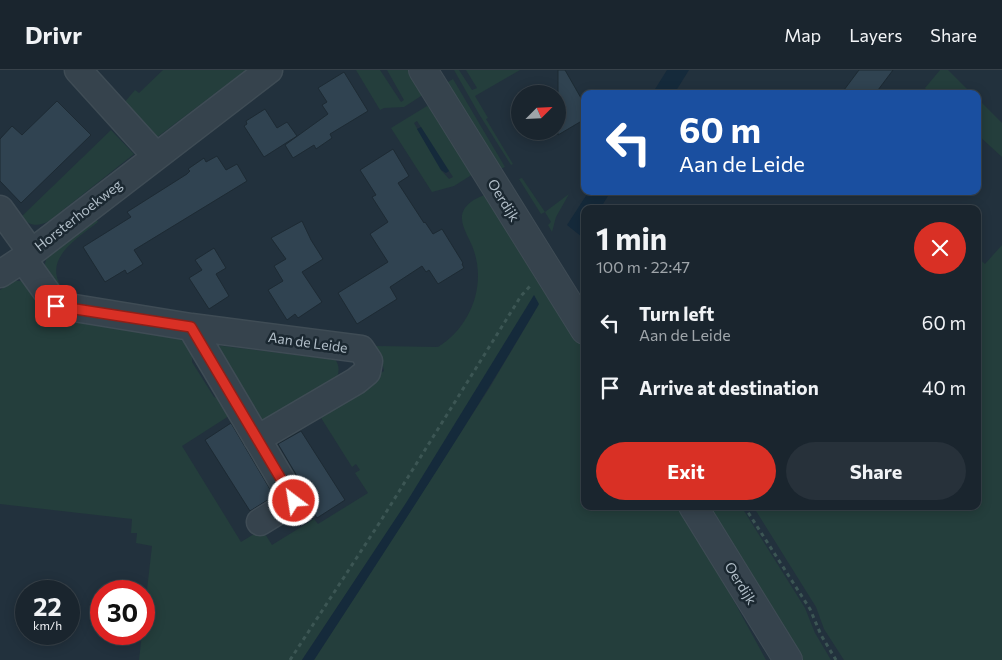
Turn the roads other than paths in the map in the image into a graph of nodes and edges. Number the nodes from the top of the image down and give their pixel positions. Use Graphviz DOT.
graph roads {
  1 [pos="78,70"];
  2 [pos="270,70"];
  3 [pos="423,70"];
  4 [pos="156,156"];
  5 [pos="0,209"];
  6 [pos="27,255"];
  7 [pos="0,274"];
  8 [pos="581,323"];
  9 [pos="191,327"];
  10 [pos="257,439"];
  11 [pos="695,510"];
  12 [pos="260,522"];
  13 [pos="788,660"];
  1 -- 4 [label="street"];
  2 -- 4 [label="street, Horsterhoekweg"];
  3 -- 8 [label="street, Oerdijk"];
  4 -- 6 [label="street, Horsterhoekweg"];
  5 -- 6 [label="street, Aan de Leide"];
  6 -- 7 [label="street, Horsterhoekweg"];
  6 -- 9 [label="street, Aan de Leide"];
  9 -- 10 [label="street"];
  9 -- 10 [label="street, Aan de Leide"];
  10 -- 12 [label="street"];
  11 -- 13 [label="street, Oerdijk"];
}
